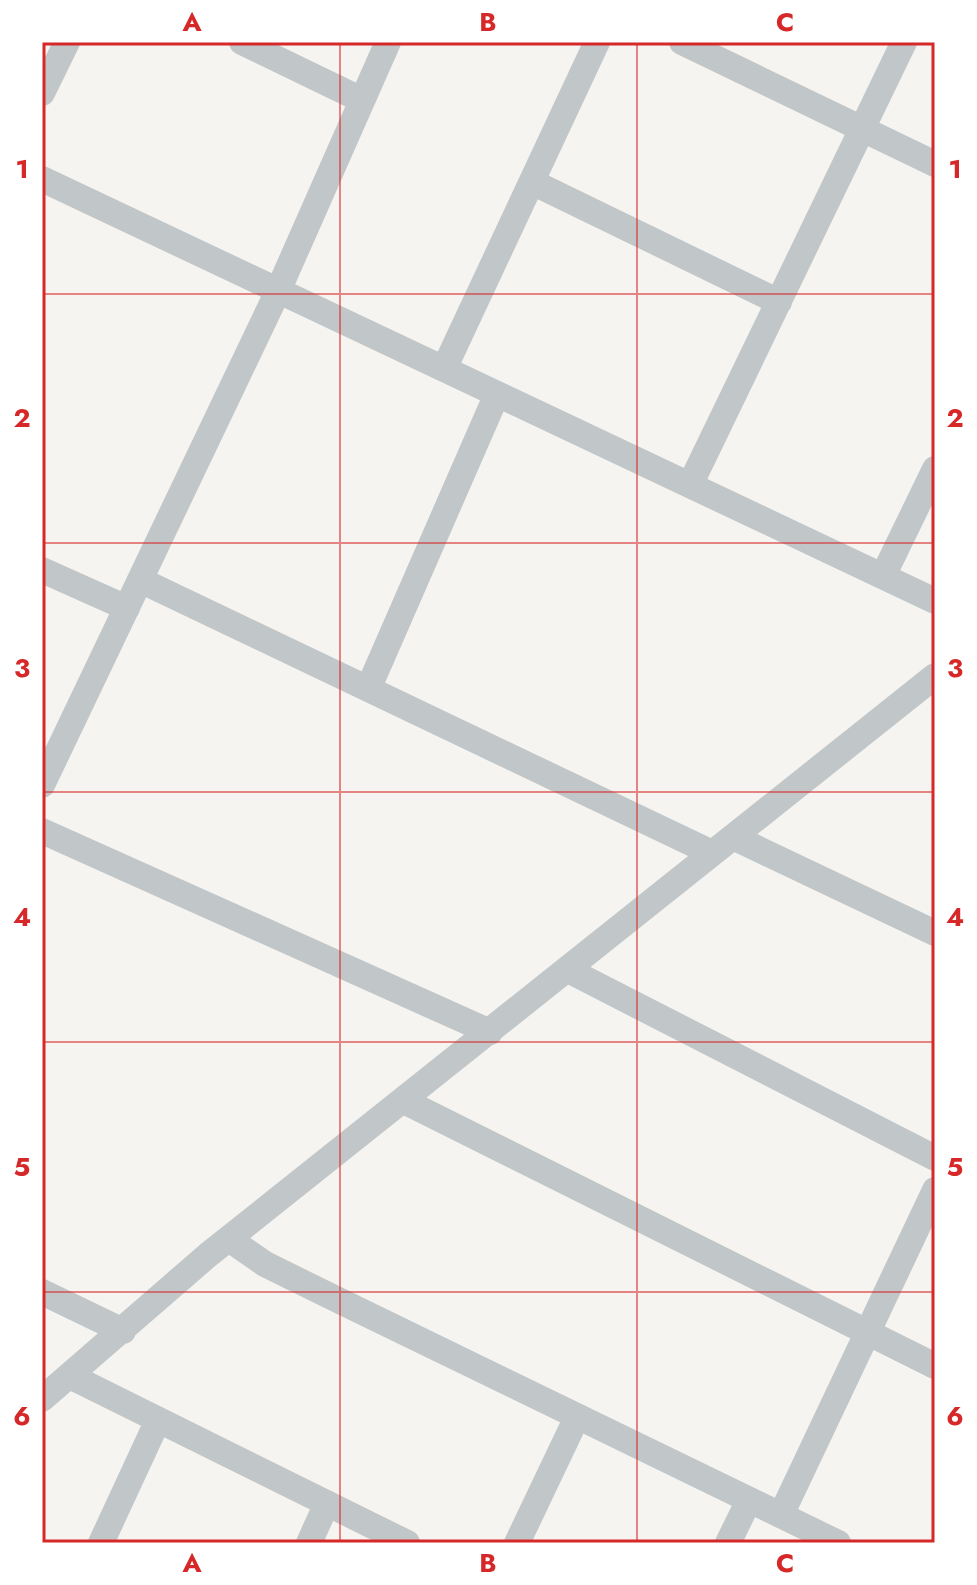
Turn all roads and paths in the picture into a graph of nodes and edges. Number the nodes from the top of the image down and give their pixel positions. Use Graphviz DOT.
graph roads {
  1 [pos="67,42"];
  2 [pos="242,42"];
  3 [pos="388,42"];
  4 [pos="597,42"];
  5 [pos="682,42"];
  6 [pos="904,42"];
  7 [pos="42,93"];
  8 [pos="362,100"];
  9 [pos="862,129"];
  10 [pos="935,164"];
  11 [pos="42,179"];
  12 [pos="532,182"];
  13 [pos="278,291"];
  14 [pos="779,302"];
  15 [pos="444,369"];
  16 [pos="497,394"];
  17 [pos="935,469"];
  18 [pos="690,485"];
  19 [pos="42,570"];
  20 [pos="883,576"];
  21 [pos="140,580"];
  22 [pos="935,601"];
  23 [pos="127,608"];
  24 [pos="935,676"];
  25 [pos="369,687"];
  26 [pos="44,775"];
  27 [pos="42,831"];
  28 [pos="733,837"];
  29 [pos="712,853"];
  30 [pos="935,933"];
  31 [pos="568,970"];
  32 [pos="490,1032"];
  33 [pos="404,1101"];
  34 [pos="935,1158"];
  35 [pos="935,1190"];
  36 [pos="229,1239"];
  37 [pos="42,1292"];
  38 [pos="123,1331"];
  39 [pos="866,1332"];
  40 [pos="935,1366"];
  41 [pos="70,1376"];
  42 [pos="42,1399"];
  43 [pos="577,1417"];
  44 [pos="158,1420"];
  45 [pos="749,1500"];
  46 [pos="327,1503"];
  47 [pos="781,1515"];
  48 [pos="101,1543"];
  49 [pos="309,1543"];
  50 [pos="407,1543"];
  51 [pos="517,1543"];
  52 [pos="728,1543"];
  53 [pos="838,1543"];
  1 -- 7 [label="street"];
  2 -- 8 [label="street"];
  3 -- 8 [label="street"];
  4 -- 12 [label="street"];
  5 -- 9 [label="street"];
  6 -- 9 [label="street"];
  8 -- 13 [label="street"];
  9 -- 10 [label="street"];
  9 -- 14 [label="street"];
  11 -- 13 [label="street"];
  12 -- 14 [label="street"];
  12 -- 15 [label="street"];
  13 -- 15 [label="street"];
  13 -- 21 [label="street"];
  14 -- 18 [label="street"];
  15 -- 16 [label="street"];
  16 -- 18 [label="street"];
  16 -- 25 [label="street"];
  17 -- 20 [label="street"];
  18 -- 20 [label="street"];
  19 -- 23 [label="street"];
  20 -- 22 [label="street"];
  21 -- 23 [label="street"];
  21 -- 25 [label="street"];
  23 -- 26 [label="street"];
  24 -- 28 [label="street"];
  25 -- 29 [label="street"];
  27 -- 32 [label="street"];
  28 -- 29 [label="street"];
  28 -- 30 [label="street"];
  29 -- 31 [label="street"];
  31 -- 32 [label="street"];
  31 -- 34 [label="street"];
  32 -- 33 [label="street"];
  33 -- 36 [label="street"];
  33 -- 39 [label="street"];
  35 -- 39 [label="street"];
  36 -- 38 [label="street"];
  36 -- 43 [label="street"];
  37 -- 38 [label="street"];
  38 -- 41 [label="street"];
  39 -- 40 [label="street"];
  39 -- 47 [label="street"];
  41 -- 42 [label="street"];
  41 -- 44 [label="street"];
  43 -- 45 [label="street"];
  43 -- 51 [label="street"];
  44 -- 46 [label="street"];
  44 -- 48 [label="street"];
  45 -- 47 [label="street"];
  45 -- 52 [label="street"];
  46 -- 49 [label="street"];
  46 -- 50 [label="street"];
  47 -- 53 [label="street"];
}
